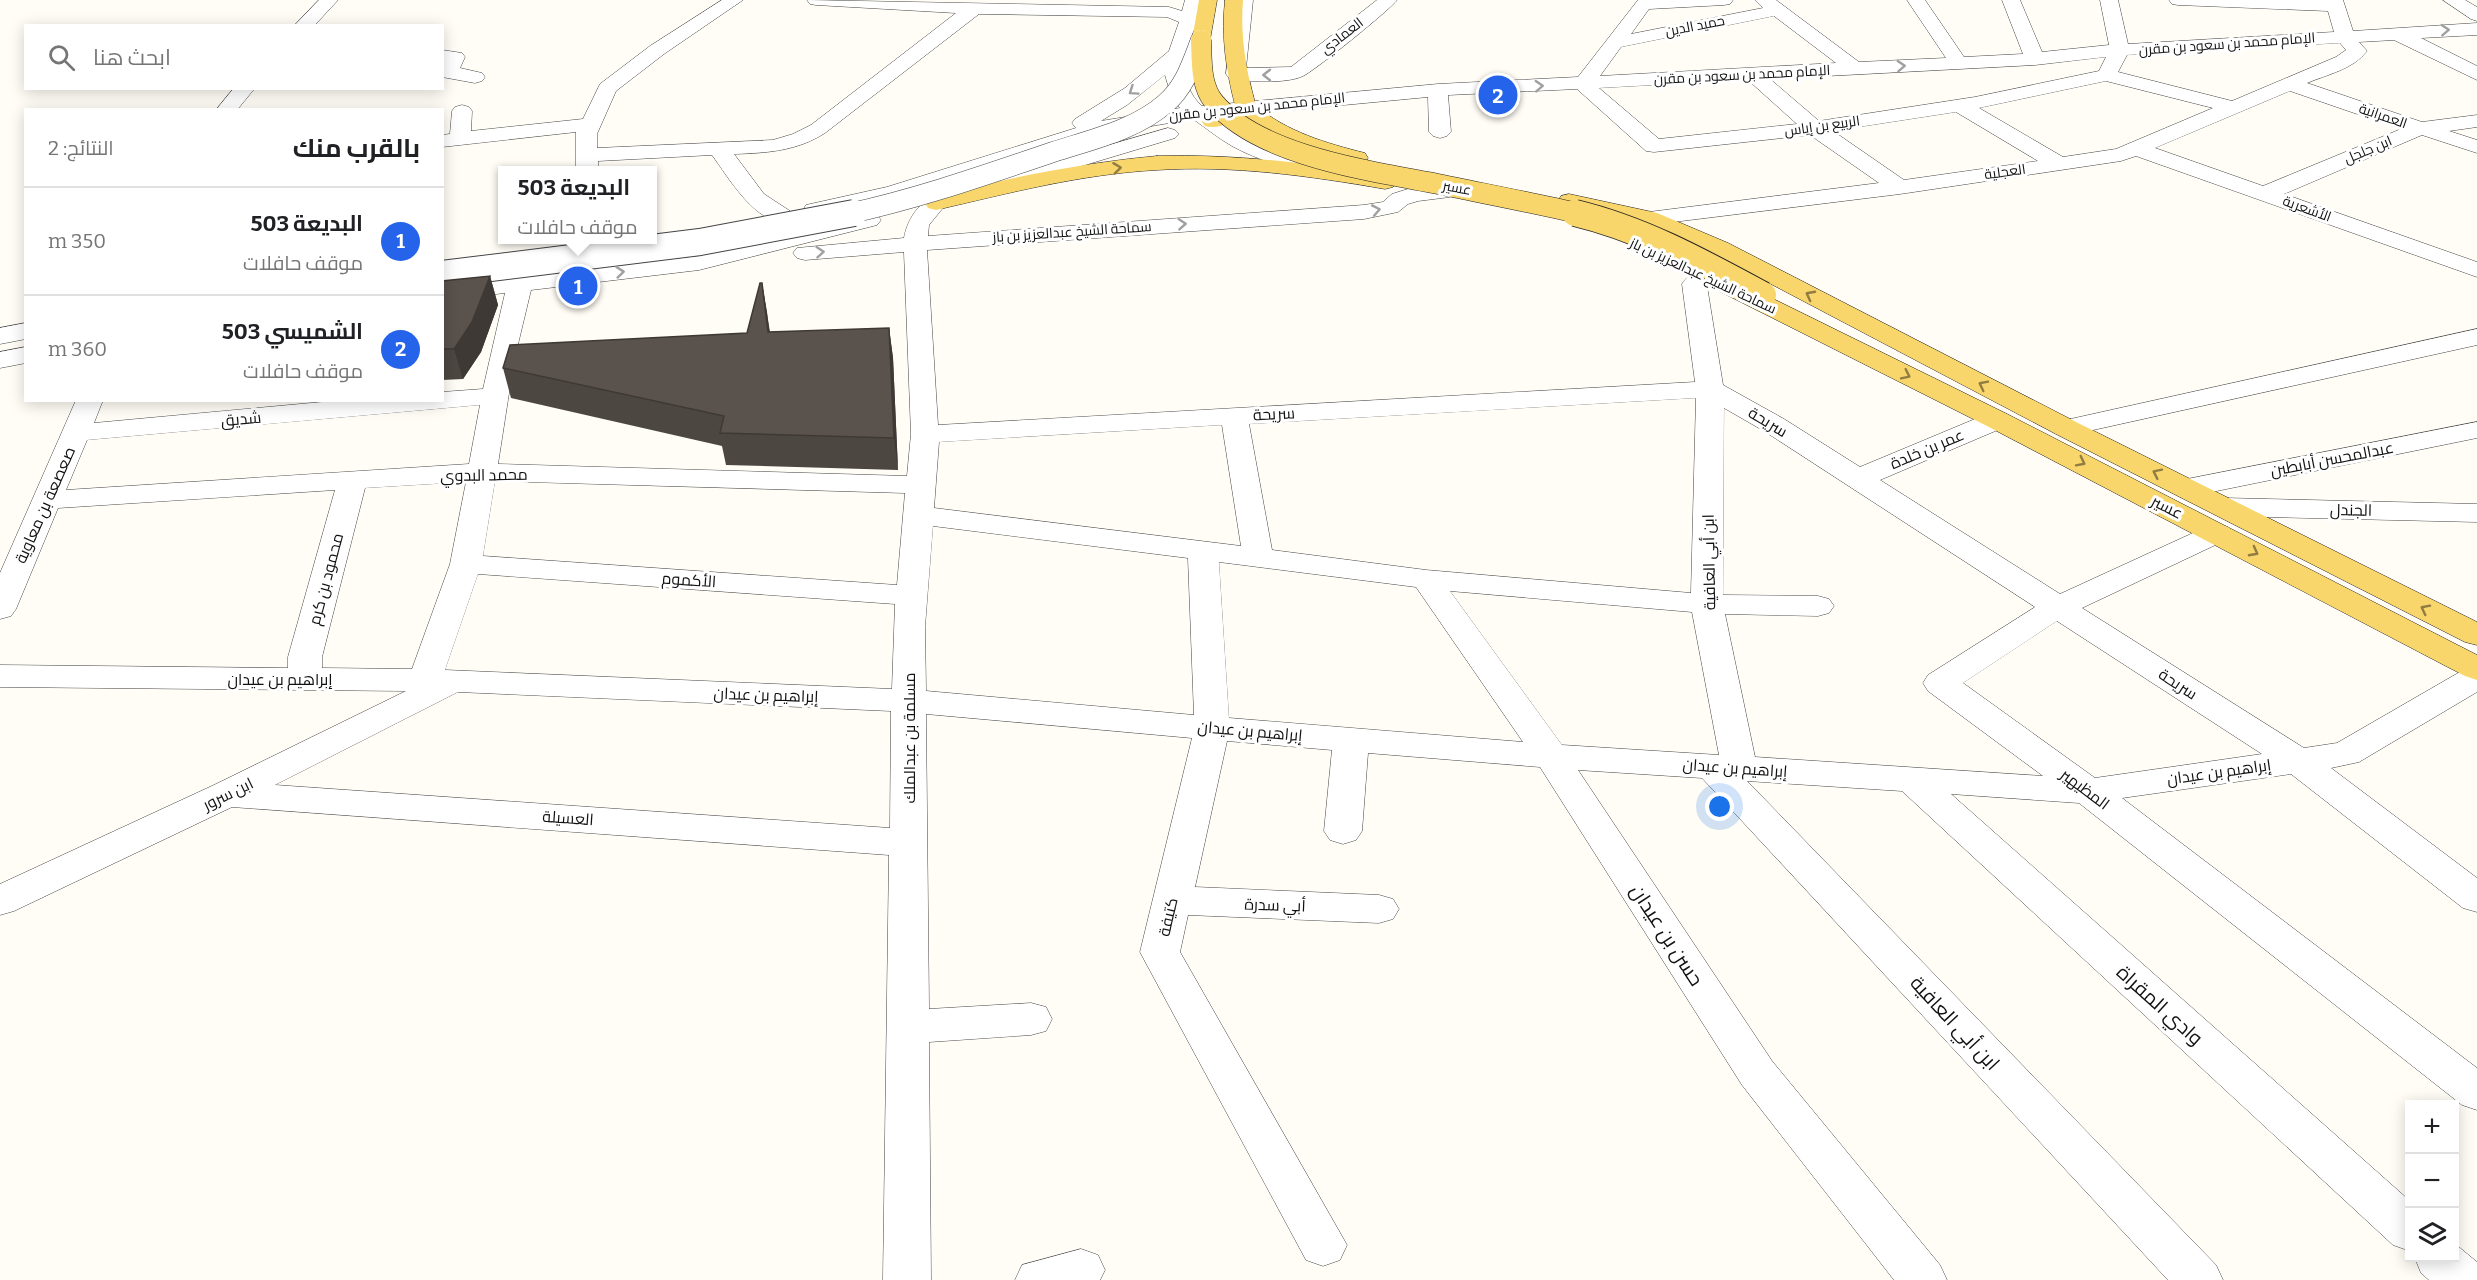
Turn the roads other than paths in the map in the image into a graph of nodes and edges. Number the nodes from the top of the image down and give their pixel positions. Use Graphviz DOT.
graph roads {
  1 [pos="329,0"];
  2 [pos="734,0"];
  3 [pos="816,0"];
  4 [pos="1194,0"];
  5 [pos="1208,0"];
  6 [pos="1388,0"];
  7 [pos="1724,0"];
  8 [pos="1916,0"];
  9 [pos="2011,0"];
  10 [pos="2109,0"];
  11 [pos="2178,0"];
  12 [pos="2452,0"];
  13 [pos="1646,2"];
  14 [pos="926,3"];
  15 [pos="2334,3"];
  16 [pos="1237,5"];
  17 [pos="1771,5"];
  18 [pos="976,7"];
  19 [pos="2477,15"];
  20 [pos="1191,20"];
  21 [pos="305,24"];
  22 [pos="2477,29"];
  23 [pos="2396,33"];
  24 [pos="2345,36"];
  25 [pos="2300,39"];
  26 [pos="1201,40"];
  27 [pos="1613,43"];
  28 [pos="2120,50"];
  29 [pos="1177,54"];
  30 [pos="444,56"];
  31 [pos="2035,59"];
  32 [pos="2343,61"];
  33 [pos="1959,63"];
  34 [pos="1856,69"];
  35 [pos="1297,72"];
  36 [pos="1236,74"];
  37 [pos="2477,74"];
  38 [pos="1754,75"];
  39 [pos="2106,75"];
  40 [pos="476,77"];
  41 [pos="1583,84"];
  42 [pos="2289,84"];
  43 [pos="243,90"];
  44 [pos="1438,90"];
  45 [pos="1355,98"];
  46 [pos="1960,106"];
  47 [pos="228,108"];
  48 [pos="1246,108"];
  49 [pos="2236,108"];
  50 [pos="462,111"];
  51 [pos="1204,118"];
  52 [pos="2477,122"];
  53 [pos="590,124"];
  54 [pos="1814,128"];
  55 [pos="2421,128"];
  56 [pos="1440,132"];
  57 [pos="451,140"];
  58 [pos="2477,147"];
  59 [pos="718,148"];
  60 [pos="2136,148"];
  61 [pos="1012,154"];
  62 [pos="587,163"];
  63 [pos="2059,164"];
  64 [pos="1354,177"];
  65 [pos="1900,187"];
  66 [pos="1442,192"];
  67 [pos="2264,194"];
  68 [pos="936,202"];
  69 [pos="782,216"];
  70 [pos="1649,218"];
  71 [pos="657,237"];
  72 [pos="915,243"];
  73 [pos="574,245"];
  74 [pos="699,263"];
  75 [pos="444,269"];
  76 [pos="2477,270"];
  77 [pos="444,274"];
  78 [pos="1706,275"];
  79 [pos="520,282"];
  80 [pos="444,293"];
  81 [pos="24,330"];
  82 [pos="0,336"];
  83 [pos="2470,343"];
  84 [pos="1854,349"];
  85 [pos="24,355"];
  86 [pos="0,360"];
  87 [pos="1710,389"];
  88 [pos="495,396"];
  89 [pos="444,400"];
  90 [pos="89,402"];
  91 [pos="420,402"];
  92 [pos="1234,416"];
  93 [pos="1997,420"];
  94 [pos="2066,428"];
  95 [pos="2477,430"];
  96 [pos="76,433"];
  97 [pos="925,434"];
  98 [pos="481,472"];
  99 [pos="1858,479"];
  100 [pos="353,480"];
  101 [pos="2187,488"];
  102 [pos="47,500"];
  103 [pos="919,500"];
  104 [pos="2477,513"];
  105 [pos="2221,520"];
  106 [pos="1203,551"];
  107 [pos="1258,558"];
  108 [pos="466,564"];
  109 [pos="1426,579"];
  110 [pos="911,596"];
  111 [pos="1707,604"];
  112 [pos="1818,606"];
  113 [pos="2057,607"];
  114 [pos="0,609"];
  115 [pos="2477,635"];
  116 [pos="2477,669"];
  117 [pos="0,676"];
  118 [pos="2477,677"];
  119 [pos="305,679"];
  120 [pos="439,681"];
  121 [pos="909,701"];
  122 [pos="1212,728"];
  123 [pos="1351,740"];
  124 [pos="1551,756"];
  125 [pos="2298,761"];
  126 [pos="1726,767"];
  127 [pos="1911,779"];
  128 [pos="2088,791"];
  129 [pos="227,794"];
  130 [pos="1343,831"];
  131 [pos="908,843"];
  132 [pos="2477,898"];
  133 [pos="1172,900"];
  134 [pos="0,901"];
  135 [pos="1379,909"];
  136 [pos="1031,1019"];
  137 [pos="908,1027"];
  138 [pos="2476,1088"];
  139 [pos="2405,1227"];
  140 [pos="1323,1245"];
  141 [pos="2443,1262"];
  142 [pos="907,1280"];
  143 [pos="1923,1280"];
  144 [pos="2199,1280"];
  145 [pos="2463,1280"];
  1 -- 21 [label="street"];
  2 -- 53 [label="street"];
  3 -- 14 [label="street"];
  4 -- 20 [label="street"];
  5 -- 26 [label="main road, عسير"];
  6 -- 35 [label="street, العمادي"];
  7 -- 13 [label="street"];
  8 -- 33 [label="street"];
  9 -- 31 [label="street"];
  10 -- 28 [label="street"];
  11 -- 15 [label="street"];
  12 -- 19 [label="street"];
  13 -- 27 [label="street"];
  14 -- 18 [label="street"];
  15 -- 24 [label="street"];
  16 -- 36 [label="main road"];
  17 -- 27 [label="street, حميد الدين"];
  17 -- 34 [label="street"];
  18 -- 20 [label="street"];
  18 -- 59 [label="street"];
  20 -- 29 [label="street"];
  23 -- 22 [label="street, الإمام محمد بن سعود بن مقرن, one-way"];
  23 -- 24 [label="street, الإمام محمد بن سعود بن مقرن"];
  23 -- 37 [label="street"];
  24 -- 25 [label="street, الإمام محمد بن سعود بن مقرن"];
  24 -- 32 [label="street"];
  25 -- 28 [label="street, الإمام محمد بن سعود بن مقرن"];
  25 -- 32 [label="street"];
  26 -- 77 [label="street, bridge"];
  26 -- 84 [label="main road, عسير, bridge"];
  27 -- 41 [label="street"];
  28 -- 31 [label="street, الإمام محمد بن سعود بن مقرن"];
  28 -- 39 [label="street"];
  29 -- 51 [label="street"];
  29 -- 61 [label="street, one-way"];
  30 -- 40 [label="street"];
  31 -- 33 [label="street, الإمام محمد بن سعود بن مقرن"];
  32 -- 42 [label="street, العجلية"];
  34 -- 33 [label="street, الإمام محمد بن سعود بن مقرن, one-way"];
  34 -- 38 [label="street, الإمام محمد بن سعود بن مقرن"];
  35 -- 36 [label="street, one-way"];
  35 -- 45 [label="street"];
  36 -- 48 [label="main road"];
  38 -- 41 [label="street, الإمام محمد بن سعود بن مقرن"];
  38 -- 54 [label="street"];
  39 -- 46 [label="street, الربيع بن إياس"];
  39 -- 49 [label="street"];
  44 -- 41 [label="street, الإمام محمد بن سعود بن مقرن, one-way"];
  41 -- 54 [label="street, الربيع بن إياس"];
  42 -- 49 [label="street, العجلية"];
  42 -- 55 [label="street, العمرانية"];
  43 -- 47 [label="street"];
  44 -- 45 [label="street, الإمام محمد بن سعود بن مقرن"];
  44 -- 56 [label="street"];
  45 -- 48 [label="street, الإمام محمد بن سعود بن مقرن"];
  46 -- 54 [label="street, الربيع بن إياس"];
  46 -- 63 [label="street"];
  48 -- 51 [label="street, الإمام محمد بن سعود بن مقرن"];
  48 -- 70 [label="main road"];
  49 -- 60 [label="street, العجلية"];
  50 -- 57 [label="street"];
  51 -- 61 [label="street, الإمام محمد بن سعود بن مقرن"];
  51 -- 64 [label="street"];
  51 -- 68 [label="street, سماحة الشيخ عبدالعزيز بن باز"];
  52 -- 55 [label="street, ابن جلجل"];
  53 -- 57 [label="street"];
  53 -- 62 [label="street"];
  54 -- 65 [label="street"];
  55 -- 58 [label="street, العمرانية"];
  55 -- 67 [label="street, ابن جلجل"];
  59 -- 62 [label="street"];
  59 -- 69 [label="street"];
  60 -- 63 [label="street, العجلية"];
  60 -- 67 [label="street, الأشعرية"];
  61 -- 69 [label="street"];
  63 -- 65 [label="street, العجلية"];
  64 -- 66 [label="main road, سماحة الشيخ عبدالعزيز بن باز"];
  68 -- 64 [label="main road, سماحة الشيخ عبدالعزيز بن باز, one-way"];
  65 -- 70 [label="street, العجلية"];
  72 -- 66 [label="street, سماحة الشيخ عبدالعزيز بن باز, one-way"];
  66 -- 78 [label="main road, سماحة الشيخ عبدالعزيز بن باز"];
  67 -- 76 [label="street, الأشعرية"];
  68 -- 72 [label="street, مسلمة بن عبدالملك"];
  68 -- 74 [label="street, سماحة الشيخ عبدالعزيز بن باز"];
  69 -- 71 [label="street"];
  94 -- 70 [label="main road, one-way"];
  74 -- 72 [label="street, سماحة الشيخ عبدالعزيز بن باز, one-way"];
  72 -- 97 [label="street, مسلمة بن عبدالملك"];
  73 -- 75 [label="street"];
  79 -- 74 [label="street, سماحة الشيخ عبدالعزيز بن باز, one-way"];
  78 -- 84 [label="main road, سماحة الشيخ عبدالعزيز بن باز"];
  78 -- 87 [label="street, ابن أبي العافية"];
  79 -- 80 [label="street, سماحة الشيخ عبدالعزيز بن باز"];
  79 -- 88 [label="street"];
  81 -- 82 [label="street"];
  83 -- 94 [label="street"];
  84 -- 93 [label="main road, عسير, one-way"];
  85 -- 86 [label="street"];
  87 -- 92 [label="street, سريحة"];
  87 -- 99 [label="street, سريحة"];
  87 -- 111 [label="street, ابن أبي العافية"];
  88 -- 89 [label="street, شديق"];
  88 -- 98 [label="street"];
  90 -- 96 [label="street, صعصعة بن معاوية"];
  91 -- 96 [label="street, شديق"];
  92 -- 97 [label="street, سريحة"];
  92 -- 107 [label="street"];
  93 -- 99 [label="street, عمر بن خلدة"];
  93 -- 105 [label="main road, عسير, one-way"];
  101 -- 94 [label="main road, one-way"];
  95 -- 101 [label="street, عبدالمحسن أبابطين"];
  96 -- 102 [label="street, صعصعة بن معاوية"];
  97 -- 103 [label="street, مسلمة بن عبدالملك"];
  98 -- 100 [label="street, محمد البدوي"];
  98 -- 103 [label="street, محمد البدوي"];
  98 -- 108 [label="street"];
  99 -- 113 [label="street, سريحة"];
  100 -- 102 [label="street, محمد البدوي"];
  100 -- 119 [label="street, محمود بن كرم"];
  101 -- 105 [label="main road"];
  102 -- 114 [label="street, صعصعة بن معاوية"];
  103 -- 106 [label="street, محمد البدوي"];
  103 -- 110 [label="street, مسلمة بن عبدالملك"];
  104 -- 105 [label="street, الجندل"];
  105 -- 113 [label="street, المظيهير"];
  115 -- 105 [label="main road, one-way"];
  105 -- 116 [label="main road, عسير, one-way"];
  106 -- 107 [label="street, محمد البدوي"];
  106 -- 122 [label="street, كتيفة"];
  107 -- 109 [label="street, محمد البدوي"];
  108 -- 110 [label="street, الأكموم"];
  108 -- 120 [label="street"];
  109 -- 111 [label="street, محمد البدوي"];
  109 -- 124 [label="street, حسن بن عيدان"];
  110 -- 121 [label="street, مسلمة بن عبدالملك"];
  111 -- 112 [label="street, محمد البدوي"];
  111 -- 126 [label="street, ابن أبي العافية"];
  113 -- 125 [label="street, سريحة"];
  113 -- 128 [label="street, المظيهير"];
  117 -- 119 [label="street, إبراهيم بن عيدان"];
  118 -- 125 [label="street, إبراهيم بن عيدان"];
  119 -- 120 [label="street, إبراهيم بن عيدان"];
  120 -- 121 [label="street, إبراهيم بن عيدان"];
  120 -- 129 [label="street, ابن سرور"];
  121 -- 122 [label="street, إبراهيم بن عيدان"];
  121 -- 131 [label="street, مسلمة بن عبدالملك"];
  122 -- 123 [label="street, إبراهيم بن عيدان"];
  122 -- 133 [label="street, كتيفة"];
  123 -- 124 [label="street, إبراهيم بن عيدان"];
  123 -- 130 [label="street"];
  124 -- 126 [label="street, إبراهيم بن عيدان"];
  124 -- 143 [label="street, حسن بن عيدان"];
  125 -- 128 [label="street, إبراهيم بن عيدان"];
  125 -- 132 [label="street, سريحة"];
  126 -- 127 [label="street, إبراهيم بن عيدان"];
  126 -- 144 [label="street, ابن أبي العافية"];
  127 -- 128 [label="street, إبراهيم بن عيدان"];
  127 -- 139 [label="street, وادي المقراة"];
  128 -- 138 [label="street, المظيهير"];
  129 -- 131 [label="street, العسيلة"];
  129 -- 134 [label="street, ابن سرور"];
  131 -- 137 [label="street, مسلمة بن عبدالملك"];
  133 -- 135 [label="street, أبي سدرة"];
  133 -- 140 [label="street, كتيفة"];
  136 -- 137 [label="street"];
  137 -- 142 [label="street, مسلمة بن عبدالملك"];
  141 -- 145 [label="street"];
}
